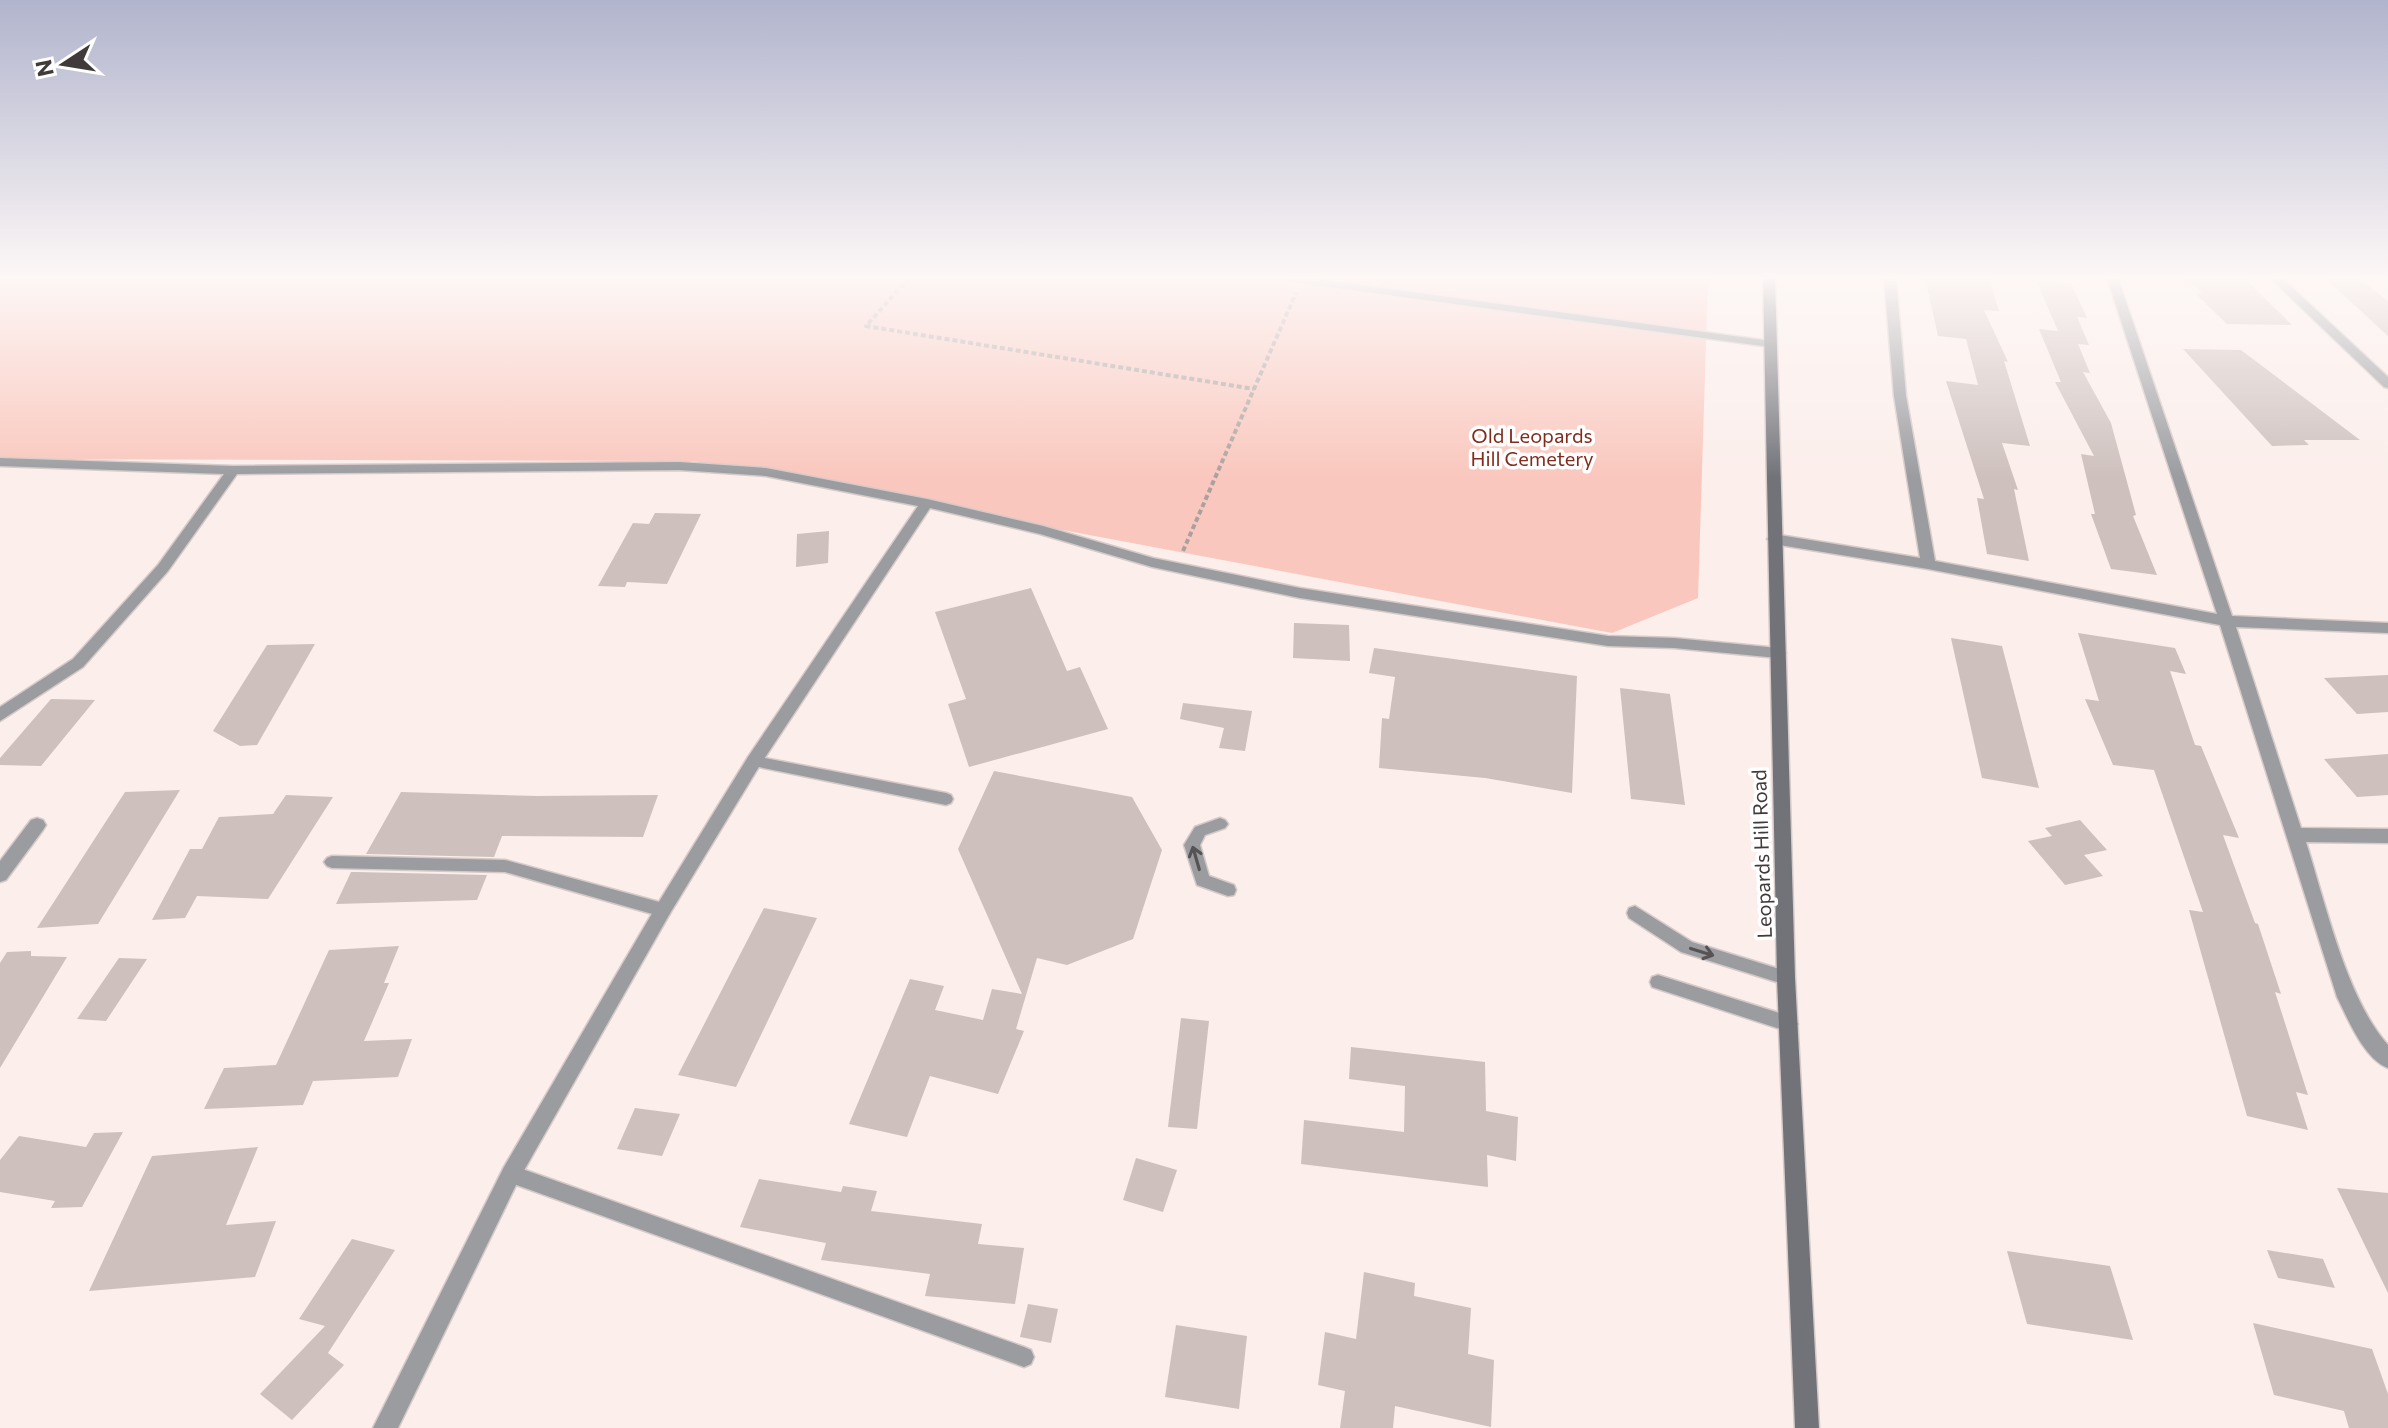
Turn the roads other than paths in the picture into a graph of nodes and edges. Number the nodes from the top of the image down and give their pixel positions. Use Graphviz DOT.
graph roads {
  1 [pos="1770,344"];
  2 [pos="1896,345"];
  3 [pos="2134,345"];
  4 [pos="2346,345"];
  5 [pos="2388,384"];
  6 [pos="0,462"];
  7 [pos="233,470"];
  8 [pos="927,503"];
  9 [pos="1774,539"];
  10 [pos="1928,564"];
  11 [pos="2226,621"];
  12 [pos="2388,628"];
  13 [pos="1778,653"];
  14 [pos="0,715"];
  15 [pos="754,761"];
  16 [pos="946,799"];
  17 [pos="1220,824"];
  18 [pos="37,825"];
  19 [pos="2293,835"];
  20 [pos="2388,836"];
  21 [pos="332,862"];
  22 [pos="0,875"];
  23 [pos="1228,890"];
  24 [pos="663,910"];
  25 [pos="1635,913"];
  26 [pos="1786,978"];
  27 [pos="1658,982"];
  28 [pos="1789,1024"];
  29 [pos="2388,1059"];
  30 [pos="511,1174"];
  31 [pos="1024,1357"];
  32 [pos="385,1428"];
  33 [pos="1807,1428"];
  1 -- 9 [label="main road, Leopards Hill Road"];
  2 -- 10 [label="street"];
  3 -- 11 [label="street"];
  4 -- 5 [label="street"];
  6 -- 7 [label="street"];
  7 -- 8 [label="street"];
  7 -- 14 [label="street"];
  8 -- 13 [label="street"];
  8 -- 15 [label="street"];
  9 -- 10 [label="street"];
  9 -- 13 [label="main road, Leopards Hill Road"];
  10 -- 11 [label="street"];
  11 -- 12 [label="street"];
  11 -- 19 [label="street"];
  13 -- 26 [label="main road, Leopards Hill Road"];
  15 -- 16 [label="lane"];
  15 -- 24 [label="street"];
  23 -- 17 [label="lane, one-way"];
  18 -- 22 [label="street"];
  19 -- 20 [label="street"];
  19 -- 29 [label="street"];
  21 -- 24 [label="lane"];
  24 -- 30 [label="street"];
  25 -- 26 [label="lane, one-way"];
  26 -- 28 [label="main road, Leopards Hill Road"];
  27 -- 28 [label="lane"];
  28 -- 33 [label="main road, Leopards Hill Road"];
  30 -- 31 [label="lane"];
  30 -- 32 [label="street"];
}
